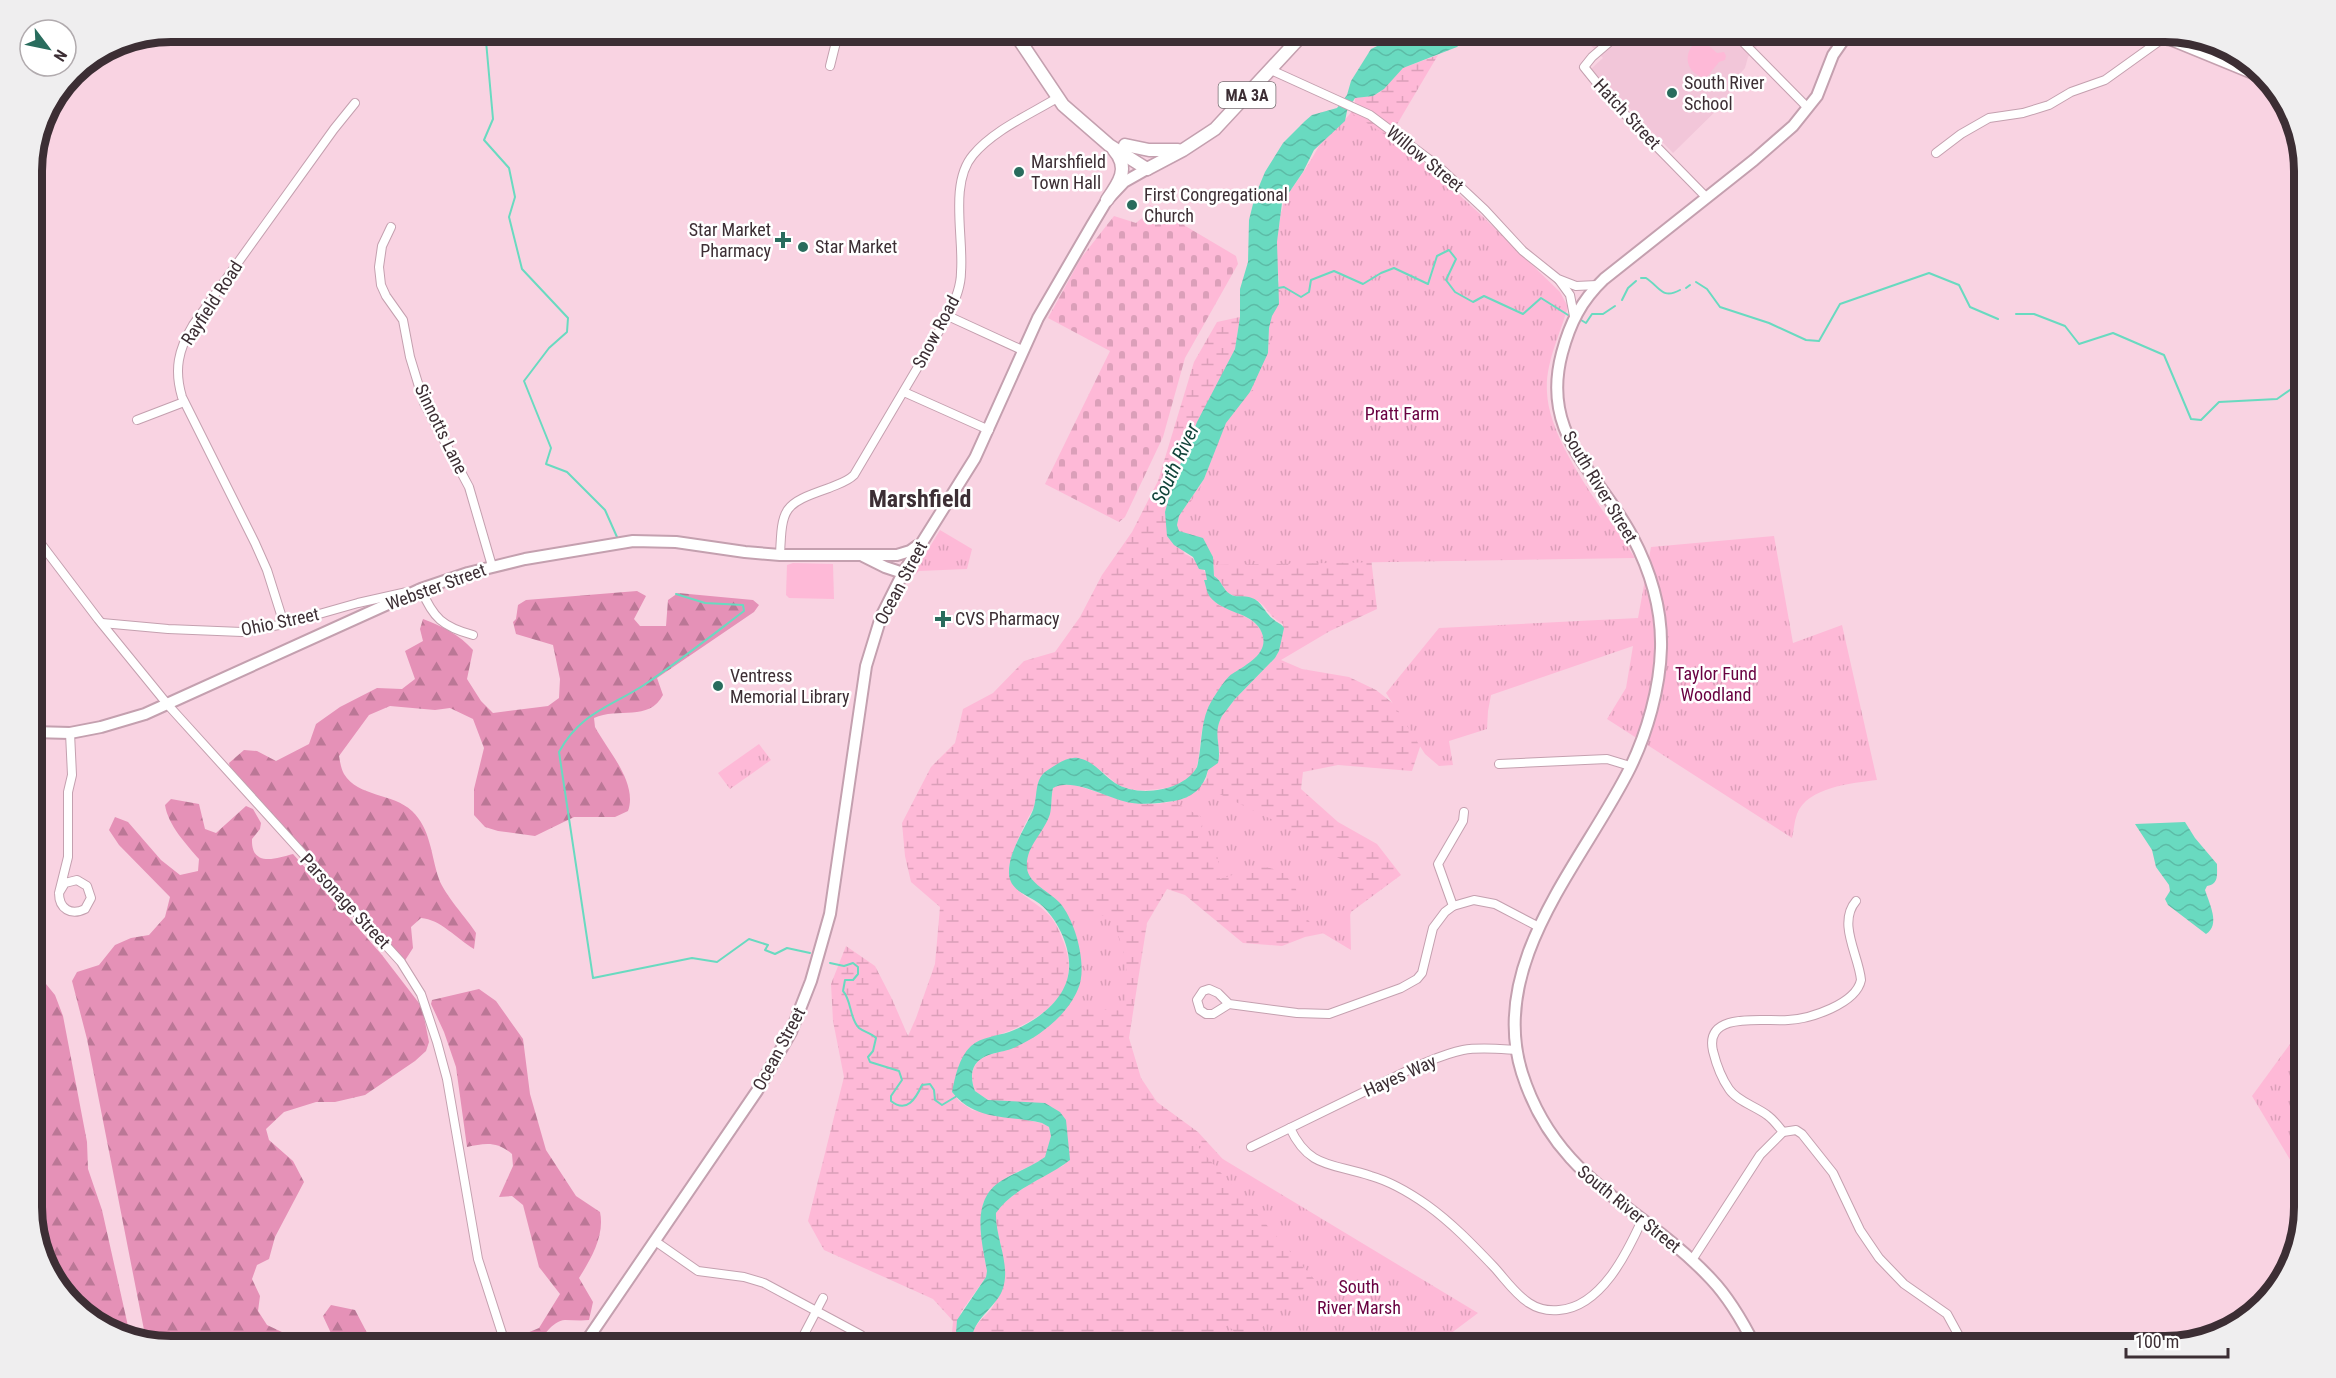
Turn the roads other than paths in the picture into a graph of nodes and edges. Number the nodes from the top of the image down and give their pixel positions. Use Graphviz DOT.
graph roads {
  1 [pos="836,42"];
  2 [pos="1021,42"];
  3 [pos="1296,42"];
  4 [pos="1609,42"];
  5 [pos="1743,42"];
  6 [pos="1842,42"];
  7 [pos="2150,42"];
  8 [pos="2181,43"];
  9 [pos="830,66"];
  10 [pos="2241,68"];
  11 [pos="1271,70"];
  12 [pos="1057,98"];
  13 [pos="355,103"];
  14 [pos="1808,108"];
  15 [pos="1095,133"];
  16 [pos="1109,145"];
  17 [pos="1125,145"];
  18 [pos="1183,150"];
  19 [pos="1936,153"];
  20 [pos="1147,169"];
  21 [pos="1706,197"];
  22 [pos="1107,200"];
  23 [pos="391,227"];
  24 [pos="1558,279"];
  25 [pos="1597,285"];
  26 [pos="948,316"];
  27 [pos="1574,316"];
  28 [pos="1022,350"];
  29 [pos="904,392"];
  30 [pos="184,402"];
  31 [pos="137,420"];
  32 [pos="989,430"];
  33 [pos="922,542"];
  34 [pos="42,545"];
  35 [pos="780,555"];
  36 [pos="881,555"];
  37 [pos="863,556"];
  38 [pos="492,566"];
  39 [pos="903,573"];
  40 [pos="421,589"];
  41 [pos="102,624"];
  42 [pos="284,624"];
  43 [pos="473,635"];
  44 [pos="168,705"];
  45 [pos="42,732"];
  46 [pos="70,733"];
  47 [pos="1500,764"];
  48 [pos="1630,766"];
  49 [pos="1464,812"];
  50 [pos="59,893"];
  51 [pos="1856,901"];
  52 [pos="1453,906"];
  53 [pos="1539,927"];
  54 [pos="1229,1004"];
  55 [pos="1516,1050"];
  56 [pos="1290,1128"];
  57 [pos="1783,1132"];
  58 [pos="1251,1147"];
  59 [pos="1642,1220"];
  60 [pos="655,1241"];
  61 [pos="1692,1260"];
  62 [pos="823,1298"];
  63 [pos="816,1312"];
  64 [pos="502,1336"];
  65 [pos="590,1336"];
  66 [pos="804,1336"];
  67 [pos="862,1336"];
  68 [pos="1749,1336"];
  69 [pos="1959,1336"];
  1 -- 9 [label="street"];
  2 -- 12 [label="main road"];
  3 -- 11 [label="main road, Ocean Street / MA 3A"];
  4 -- 21 [label="street, Hatch Street"];
  5 -- 14 [label="street"];
  6 -- 14 [label="street, South River Street"];
  7 -- 19 [label="street"];
  8 -- 10 [label="main road"];
  11 -- 18 [label="main road, Ocean Street / MA 3A"];
  11 -- 24 [label="street, Willow Street"];
  12 -- 15 [label="main road"];
  12 -- 26 [label="street, Snow Road"];
  13 -- 30 [label="street, Rayfield Road"];
  14 -- 21 [label="street, South River Street"];
  15 -- 16 [label="main road"];
  15 -- 17 [label="main road"];
  16 -- 20 [label="main road"];
  16 -- 22 [label="main road"];
  17 -- 18 [label="main road"];
  17 -- 20 [label="main road"];
  18 -- 20 [label="main road, Ocean Street / MA 3A"];
  20 -- 22 [label="street, Ocean Street"];
  21 -- 25 [label="street, South River Street"];
  22 -- 28 [label="street, Ocean Street"];
  23 -- 38 [label="street, Sinnotts Lane"];
  24 -- 25 [label="street, Willow Street"];
  24 -- 27 [label="street, Willow Street"];
  25 -- 27 [label="street, South River Street"];
  26 -- 28 [label="street"];
  26 -- 29 [label="street, Snow Road"];
  27 -- 48 [label="street, South River Street"];
  28 -- 32 [label="street, Ocean Street"];
  29 -- 32 [label="street"];
  29 -- 35 [label="street, Snow Road"];
  30 -- 31 [label="street"];
  30 -- 42 [label="street, Rayfield Road"];
  32 -- 33 [label="street, Ocean Street"];
  33 -- 36 [label="street, Webster Street"];
  33 -- 39 [label="street, Ocean Street"];
  34 -- 41 [label="street, Parsonage Street"];
  35 -- 37 [label="street, Webster Street"];
  35 -- 38 [label="street, Webster Street"];
  36 -- 37 [label="street, Webster Street"];
  36 -- 39 [label="street"];
  37 -- 39 [label="street, Webster Street"];
  38 -- 40 [label="street, Webster Street"];
  39 -- 60 [label="street, Ocean Street"];
  40 -- 42 [label="street, Ohio Street"];
  40 -- 43 [label="street"];
  40 -- 44 [label="street, Webster Street"];
  41 -- 42 [label="street, Ohio Street"];
  41 -- 44 [label="street, Parsonage Street"];
  44 -- 46 [label="street, Webster Street"];
  44 -- 64 [label="street, Parsonage Street"];
  45 -- 46 [label="street, Webster Street"];
  46 -- 50 [label="street"];
  47 -- 48 [label="street"];
  48 -- 53 [label="street, South River Street"];
  49 -- 52 [label="street"];
  50 -- 50 [label="street"];
  51 -- 57 [label="street"];
  52 -- 53 [label="street"];
  52 -- 54 [label="street"];
  53 -- 55 [label="street, South River Street"];
  55 -- 56 [label="street, Hayes Way"];
  55 -- 59 [label="street, South River Street"];
  56 -- 58 [label="street, Hayes Way"];
  56 -- 59 [label="street"];
  57 -- 61 [label="street"];
  57 -- 69 [label="street"];
  59 -- 61 [label="street, South River Street"];
  60 -- 63 [label="street"];
  60 -- 65 [label="street, Ocean Street"];
  61 -- 68 [label="street, South River Street"];
  62 -- 63 [label="street"];
  63 -- 66 [label="street"];
  63 -- 67 [label="street"];
}
